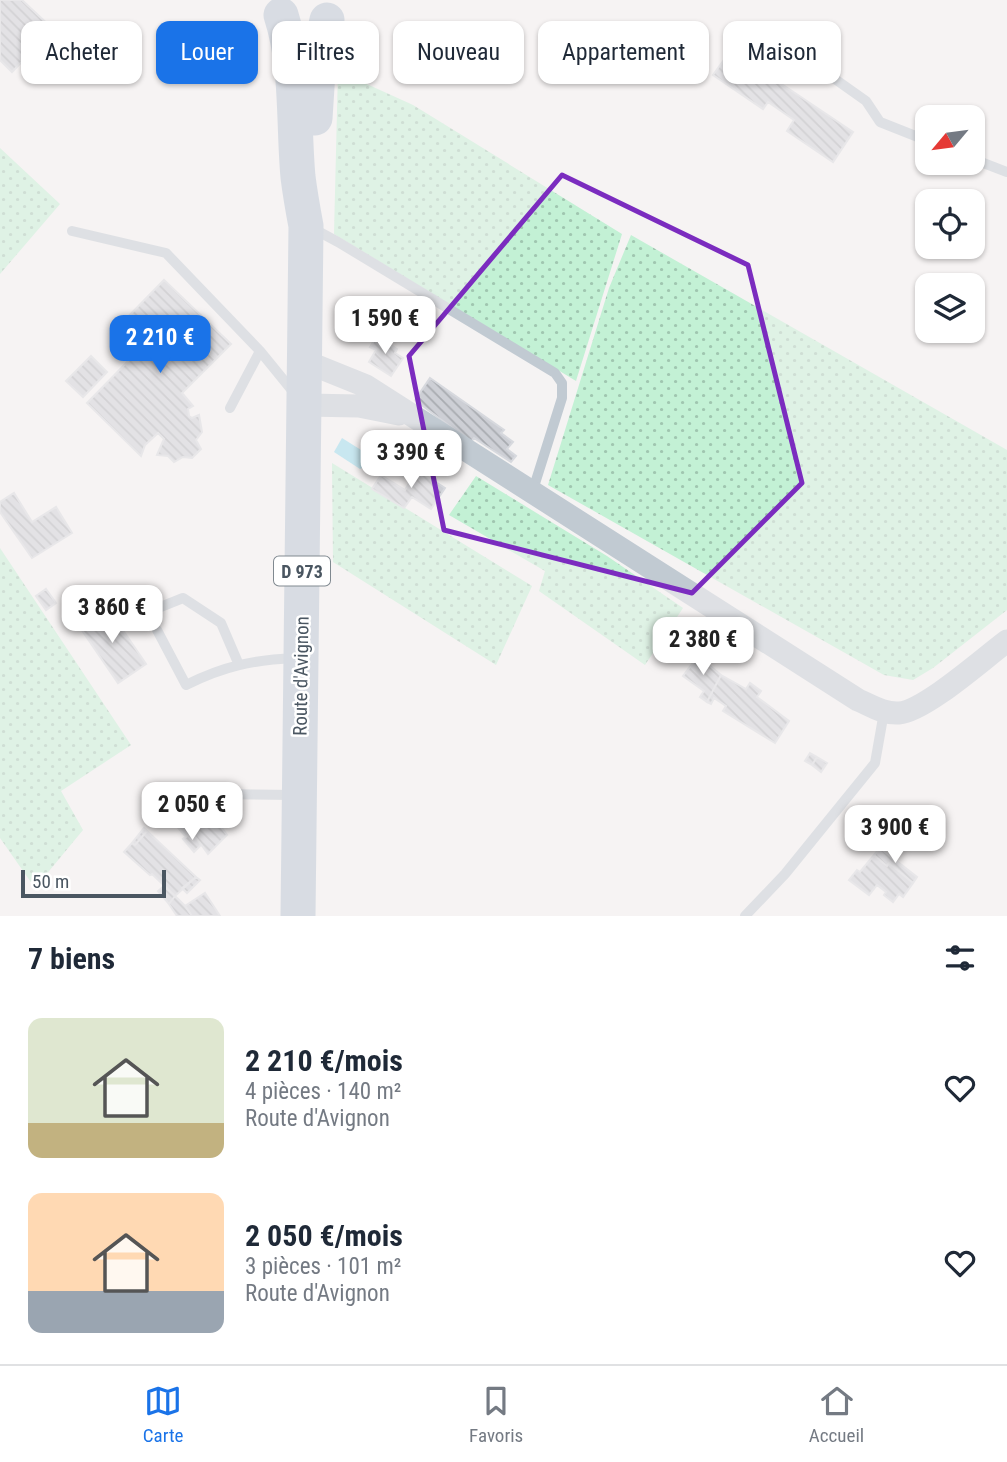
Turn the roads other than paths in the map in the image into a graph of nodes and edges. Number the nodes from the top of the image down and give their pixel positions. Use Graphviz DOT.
graph roads {
  1 [pos="273,8"];
  2 [pos="338,10"];
  3 [pos="841,83"];
  4 [pos="915,136"];
  5 [pos="985,164"];
  6 [pos="1007,172"];
  7 [pos="306,226"];
  8 [pos="72,231"];
  9 [pos="260,351"];
  10 [pos="304,361"];
  11 [pos="304,405"];
  12 [pos="230,408"];
  13 [pos="412,417"];
  14 [pos="532,493"];
  15 [pos="138,616"];
  16 [pos="157,630"];
  17 [pos="1007,641"];
  18 [pos="301,658"];
  19 [pos="239,665"];
  20 [pos="884,712"];
  21 [pos="197,794"];
  22 [pos="300,795"];
  23 [pos="298,916"];
  24 [pos="745,916"];
  1 -- 2 [label="main road"];
  1 -- 7 [label="main road, Route d'Avignon / D 973"];
  2 -- 7 [label="main road, Route d'Avignon / D 973"];
  3 -- 4 [label="lane"];
  5 -- 6 [label="lane"];
  7 -- 10 [label="main road, Route d'Avignon / D 973"];
  7 -- 14 [label="lane"];
  8 -- 9 [label="lane"];
  9 -- 11 [label="lane"];
  9 -- 12 [label="lane"];
  10 -- 11 [label="main road, Route d'Avignon / D 973"];
  10 -- 13 [label="street"];
  11 -- 13 [label="street"];
  11 -- 18 [label="main road, Route d'Avignon / D 973"];
  13 -- 14 [label="street"];
  14 -- 20 [label="street"];
  15 -- 19 [label="lane"];
  16 -- 19 [label="lane"];
  17 -- 20 [label="street"];
  18 -- 19 [label="lane"];
  18 -- 22 [label="main road, Route d'Avignon / D 973"];
  20 -- 24 [label="lane"];
  21 -- 22 [label="lane"];
  22 -- 23 [label="main road, Route d'Avignon / D 973"];
}
